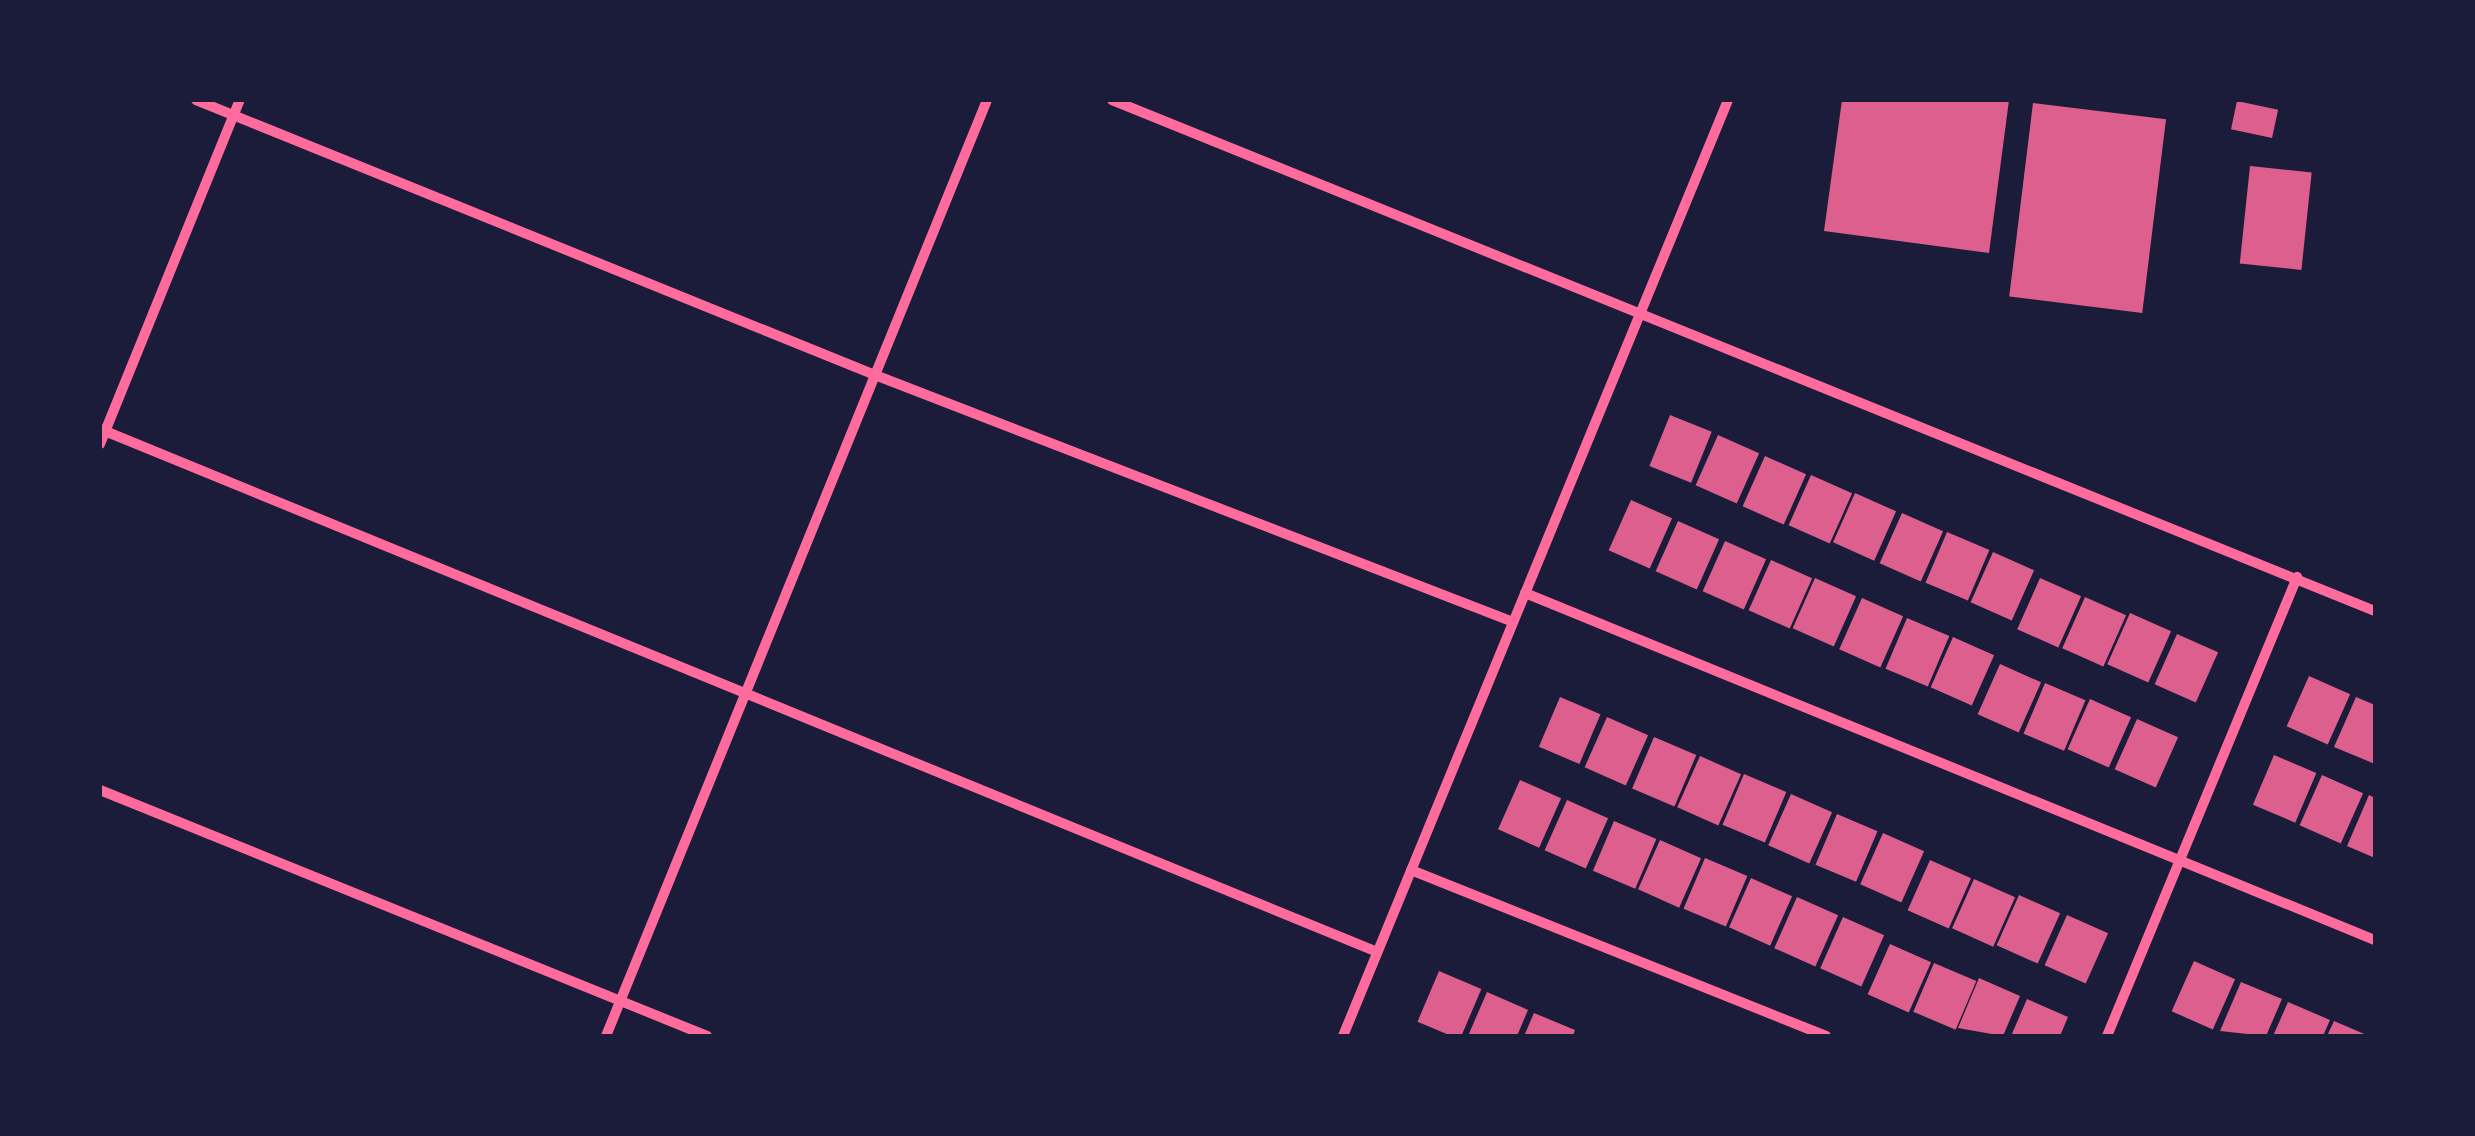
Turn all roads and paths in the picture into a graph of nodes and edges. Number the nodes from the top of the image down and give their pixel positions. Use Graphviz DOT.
graph roads {
  1 [pos="196,100"];
  2 [pos="240,100"];
  3 [pos="987,100"];
  4 [pos="1112,100"];
  5 [pos="1728,100"];
  6 [pos="234,115"];
  7 [pos="1640,315"];
  8 [pos="875,375"];
  9 [pos="103,430"];
  10 [pos="100,444"];
  11 [pos="2297,578"];
  12 [pos="1525,593"];
  13 [pos="2375,611"];
  14 [pos="1513,622"];
  15 [pos="745,694"];
  16 [pos="100,790"];
  17 [pos="2181,858"];
  18 [pos="1411,870"];
  19 [pos="2375,940"];
  20 [pos="1377,952"];
  21 [pos="621,1001"];
  22 [pos="606,1036"];
  23 [pos="707,1036"];
  24 [pos="1343,1036"];
  25 [pos="1826,1036"];
  26 [pos="2107,1036"];
  1 -- 6 [label="street"];
  2 -- 6 [label="street"];
  3 -- 8 [label="street"];
  4 -- 7 [label="street"];
  5 -- 7 [label="street"];
  6 -- 8 [label="street"];
  6 -- 9 [label="street"];
  7 -- 11 [label="street"];
  7 -- 12 [label="street"];
  8 -- 14 [label="street"];
  8 -- 15 [label="street"];
  9 -- 10 [label="street"];
  9 -- 15 [label="street"];
  11 -- 13 [label="street"];
  11 -- 17 [label="street"];
  12 -- 14 [label="street"];
  12 -- 17 [label="street"];
  14 -- 18 [label="street"];
  15 -- 20 [label="street"];
  15 -- 21 [label="street"];
  16 -- 21 [label="street"];
  17 -- 19 [label="street"];
  17 -- 26 [label="street"];
  18 -- 20 [label="street"];
  18 -- 25 [label="street"];
  20 -- 24 [label="street"];
  21 -- 22 [label="street"];
  21 -- 23 [label="street"];
}
